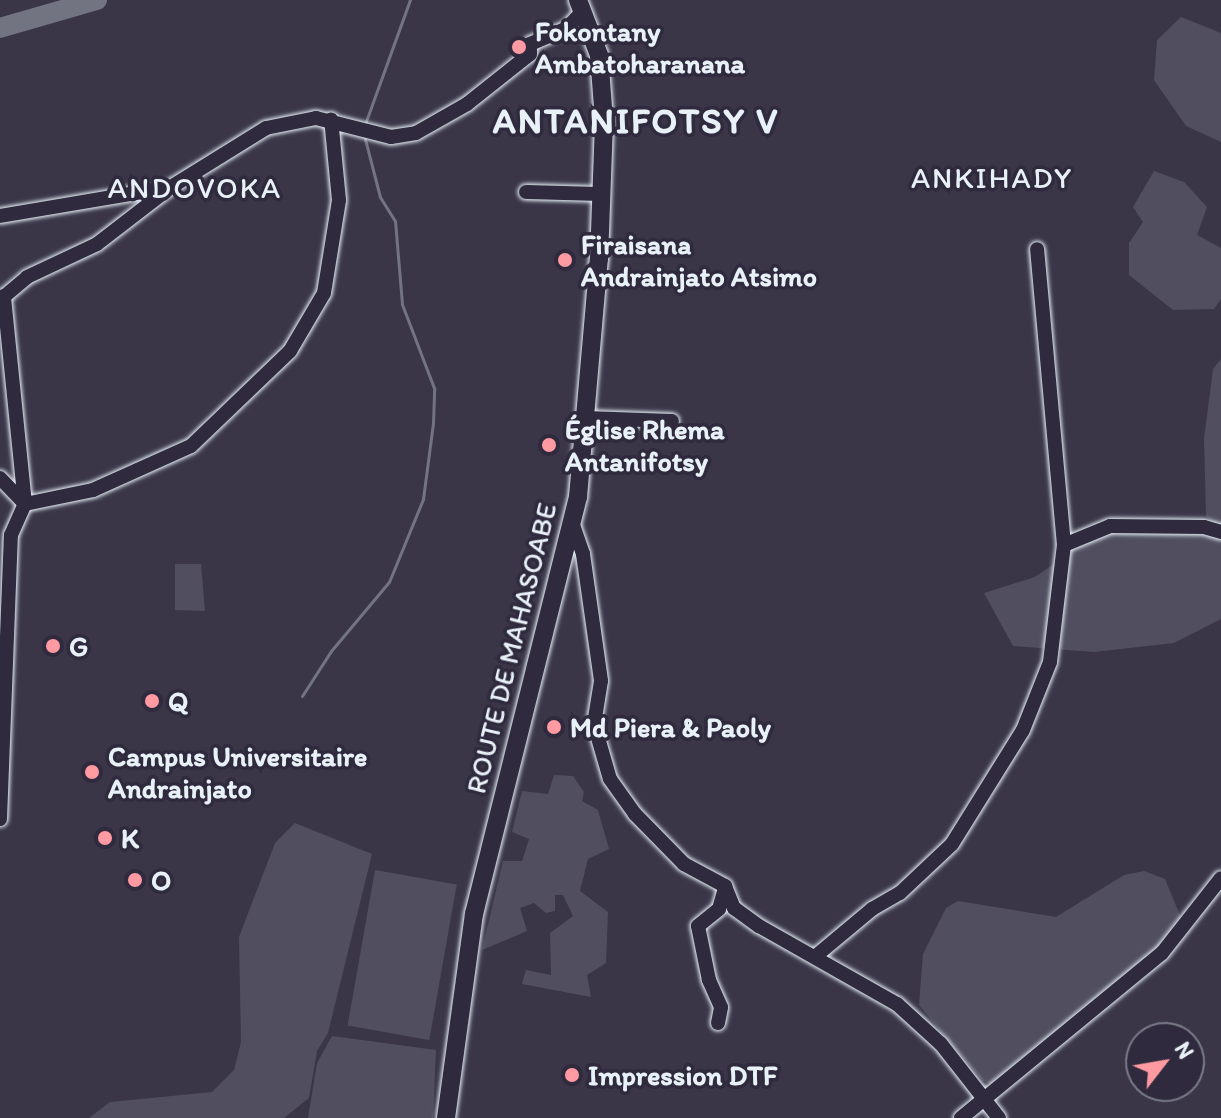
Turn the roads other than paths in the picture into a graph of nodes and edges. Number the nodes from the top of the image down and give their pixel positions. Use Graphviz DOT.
graph roads {
  1 [pos="580,6"];
  2 [pos="331,119"];
  3 [pos="171,187"];
  4 [pos="526,192"];
  5 [pos="601,194"];
  6 [pos="0,216"];
  7 [pos="1037,249"];
  8 [pos="2,298"];
  9 [pos="586,418"];
  10 [pos="672,421"];
  11 [pos="0,478"];
  12 [pos="25,504"];
  13 [pos="572,522"];
  14 [pos="1221,532"];
  15 [pos="1064,545"];
  16 [pos="3,720"];
  17 [pos="0,819"];
  18 [pos="1221,878"];
  19 [pos="725,886"];
  20 [pos="817,955"];
  21 [pos="718,1023"];
  22 [pos="985,1101"];
  23 [pos="446,1118"];
  24 [pos="961,1118"];
  25 [pos="999,1118"];
  1 -- 2 [label="street"];
  1 -- 5 [label="street, ROUTE DE MAHASOABE"];
  2 -- 3 [label="street"];
  2 -- 12 [label="street"];
  3 -- 6 [label="street"];
  3 -- 8 [label="street"];
  4 -- 5 [label="street"];
  5 -- 9 [label="street, ROUTE DE MAHASOABE"];
  7 -- 15 [label="street"];
  8 -- 12 [label="street"];
  9 -- 10 [label="street"];
  9 -- 13 [label="street, ROUTE DE MAHASOABE"];
  11 -- 12 [label="street"];
  12 -- 16 [label="street"];
  13 -- 19 [label="street"];
  13 -- 23 [label="street, ROUTE DE MAHASOABE"];
  14 -- 15 [label="street"];
  15 -- 20 [label="street"];
  16 -- 17 [label="street"];
  18 -- 22 [label="street"];
  19 -- 20 [label="street"];
  19 -- 21 [label="street"];
  20 -- 22 [label="street"];
  22 -- 24 [label="street"];
  22 -- 25 [label="street"];
}
